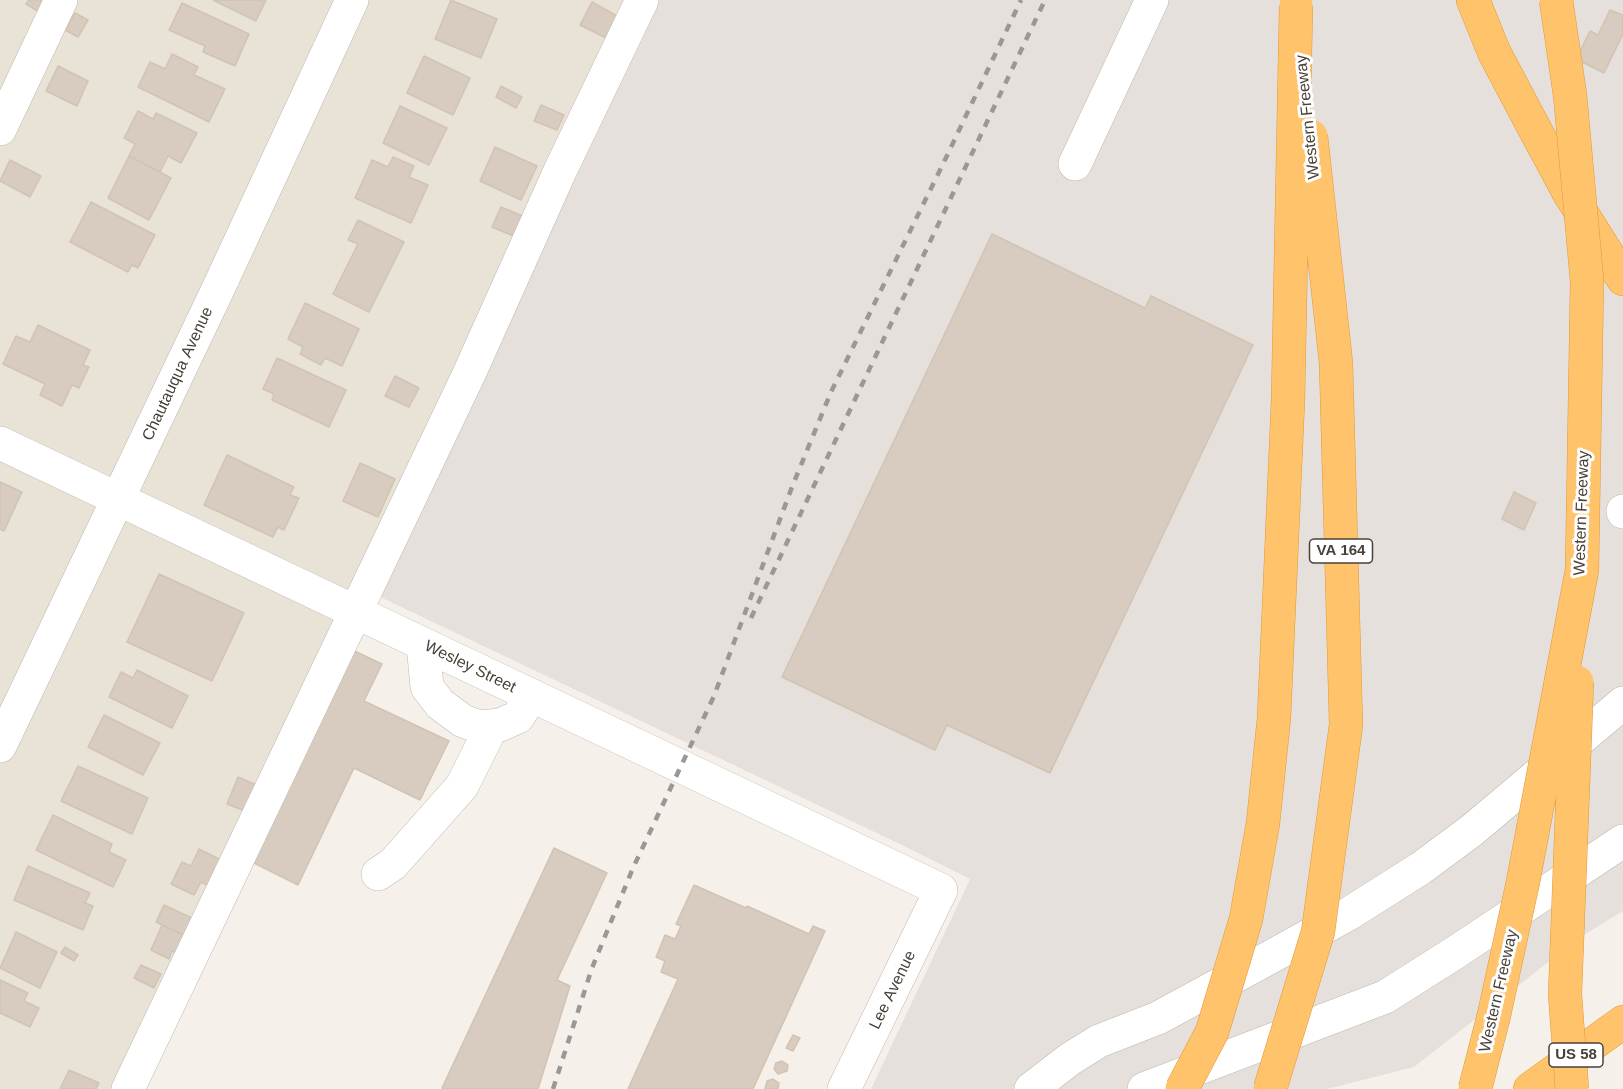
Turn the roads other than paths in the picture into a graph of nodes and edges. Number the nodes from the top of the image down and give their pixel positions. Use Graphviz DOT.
graph roads {
  1 [pos="61,0"];
  2 [pos="352,0"];
  3 [pos="642,0"];
  4 [pos="1152,0"];
  5 [pos="1473,0"];
  6 [pos="1556,0"];
  7 [pos="1296,3"];
  8 [pos="0,129"];
  9 [pos="1075,164"];
  10 [pos="1622,276"];
  11 [pos="0,443"];
  12 [pos="118,499"];
  13 [pos="1582,570"];
  14 [pos="355,612"];
  15 [pos="423,644"];
  16 [pos="531,696"];
  17 [pos="1623,703"];
  18 [pos="492,726"];
  19 [pos="0,746"];
  20 [pos="1623,841"];
  21 [pos="378,874"];
  22 [pos="941,890"];
  23 [pos="1623,1022"];
  24 [pos="128,1089"];
  25 [pos="844,1089"];
  26 [pos="1031,1089"];
  27 [pos="1144,1089"];
  28 [pos="1182,1089"];
  29 [pos="1270,1089"];
  30 [pos="1475,1089"];
  31 [pos="1530,1089"];
  32 [pos="1572,1089"];
  1 -- 8 [label="street"];
  2 -- 12 [label="street, Chautauqua Avenue"];
  3 -- 14 [label="street"];
  4 -- 9 [label="street"];
  5 -- 10 [label="highway, bridge"];
  6 -- 13 [label="highway, Western Freeway, bridge"];
  7 -- 28 [label="highway, bridge"];
  7 -- 29 [label="highway, Western Freeway / VA 164, bridge"];
  11 -- 12 [label="street, Wesley Street"];
  12 -- 14 [label="street, Wesley Street"];
  12 -- 19 [label="street, Chautauqua Avenue"];
  13 -- 30 [label="highway, Western Freeway, bridge"];
  13 -- 32 [label="highway, bridge"];
  14 -- 15 [label="street, Wesley Street"];
  14 -- 24 [label="street"];
  15 -- 16 [label="street, Wesley Street"];
  15 -- 18 [label="street"];
  16 -- 18 [label="street"];
  16 -- 22 [label="street, Wesley Street"];
  17 -- 26 [label="street"];
  18 -- 21 [label="street"];
  20 -- 27 [label="street"];
  22 -- 25 [label="street, Lee Avenue"];
  23 -- 31 [label="highway, US 58"];
}
